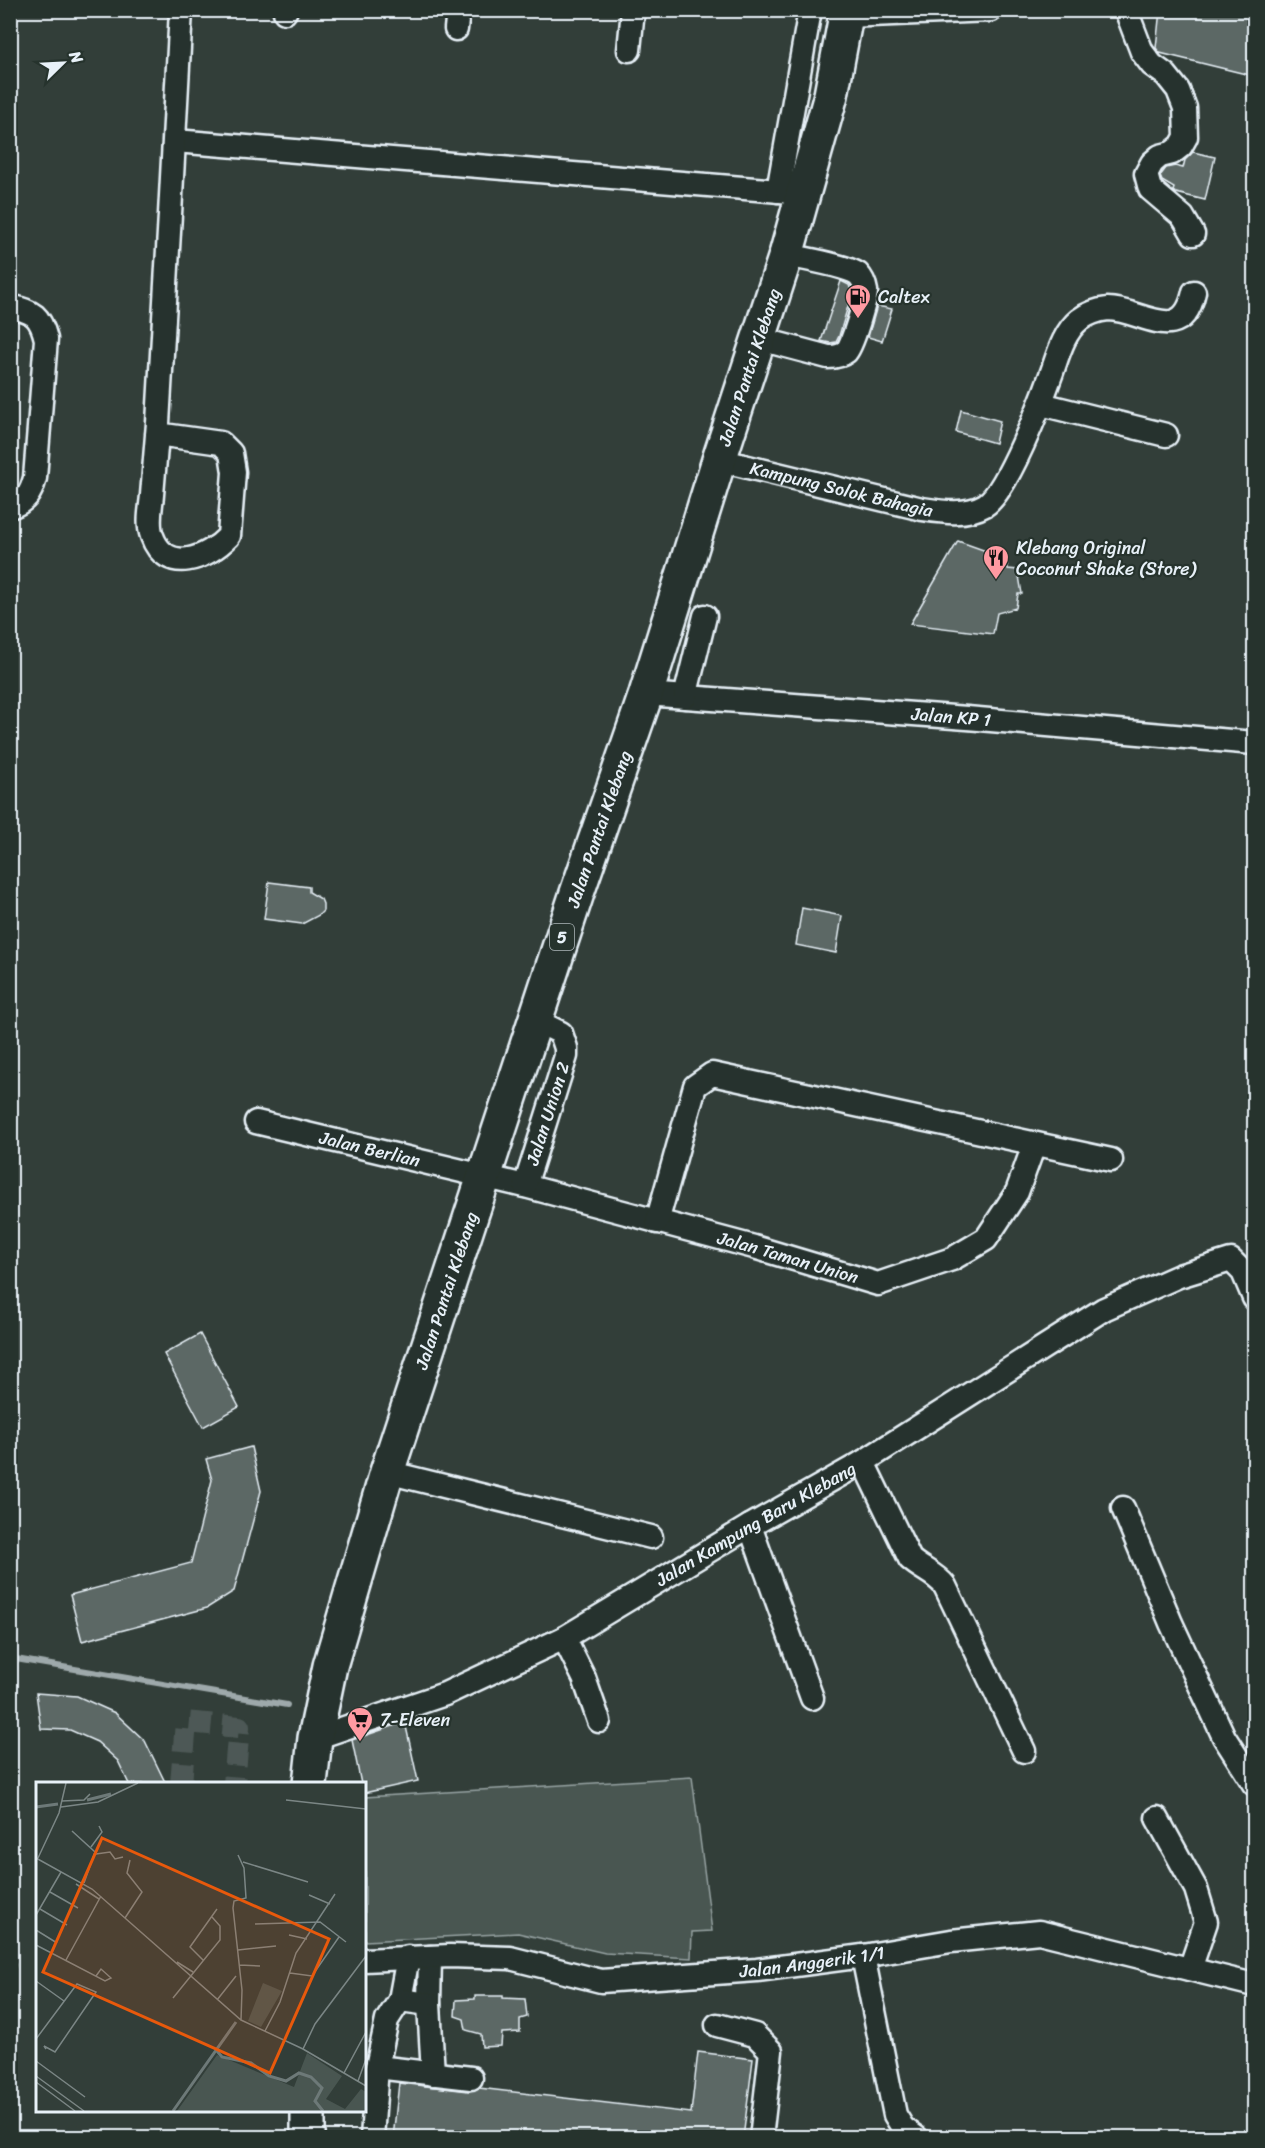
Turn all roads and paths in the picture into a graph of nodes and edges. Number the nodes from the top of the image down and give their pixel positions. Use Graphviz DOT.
graph roads {
  1 [pos="181,10"];
  2 [pos="633,10"];
  3 [pos="810,10"];
  4 [pos="991,10"];
  5 [pos="1126,10"];
  6 [pos="846,13"];
  7 [pos="629,50"];
  8 [pos="175,141"];
  9 [pos="791,192"];
  10 [pos="1193,234"];
  11 [pos="786,255"];
  12 [pos="1194,292"];
  13 [pos="10,306"];
  14 [pos="760,339"];
  15 [pos="1041,404"];
  16 [pos="157,434"];
  17 [pos="1166,435"];
  18 [pos="719,460"];
  19 [pos="10,507"];
  20 [pos="705,616"];
  21 [pos="646,694"];
  22 [pos="685,697"];
  23 [pos="1254,743"];
  24 [pos="535,1020"];
  25 [pos="256,1122"];
  26 [pos="1034,1145"];
  27 [pos="1111,1160"];
  28 [pos="483,1176"];
  29 [pos="525,1186"];
  30 [pos="657,1222"];
  31 [pos="1254,1298"];
  32 [pos="863,1462"];
  33 [pos="387,1472"];
  34 [pos="1123,1508"];
  35 [pos="750,1526"];
  36 [pos="651,1537"];
  37 [pos="564,1638"];
  38 [pos="812,1698"];
  39 [pos="599,1721"];
  40 [pos="315,1738"];
  41 [pos="1024,1751"];
  42 [pos="310,1782"];
  43 [pos="1254,1784"];
  44 [pos="1157,1818"];
  45 [pos="863,1956"];
  46 [pos="418,1957"];
  47 [pos="366,1960"];
  48 [pos="1190,1970"];
  49 [pos="1254,1985"];
  50 [pos="400,2000"];
  51 [pos="429,2004"];
  52 [pos="717,2025"];
  53 [pos="377,2067"];
  54 [pos="433,2074"];
  55 [pos="471,2078"];
  56 [pos="308,2112"];
  57 [pos="308,2138"];
  58 [pos="372,2138"];
  59 [pos="761,2138"];
  60 [pos="917,2138"];
  1 -- 8 [label="street"];
  2 -- 7 [label="street"];
  3 -- 9 [label="street"];
  4 -- 6 [label="street"];
  5 -- 10 [label="street"];
  6 -- 9 [label="highway, Jalan Pantai Klebang / 5"];
  8 -- 9 [label="street"];
  8 -- 16 [label="street"];
  9 -- 11 [label="highway, Jalan Pantai Klebang / 5"];
  11 -- 14 [label="highway, Jalan Pantai Klebang / 5"];
  11 -- 14 [label="street"];
  12 -- 15 [label="street"];
  13 -- 19 [label="street"];
  14 -- 18 [label="highway, Jalan Pantai Klebang / 5"];
  15 -- 17 [label="street"];
  15 -- 18 [label="street, Kampung Solok Bahagia"];
  16 -- 16 [label="street"];
  18 -- 21 [label="highway, Jalan Pantai Klebang / 5"];
  20 -- 22 [label="street"];
  21 -- 22 [label="street, Jalan KP 1"];
  21 -- 24 [label="highway, Jalan Pantai Klebang / 5"];
  22 -- 23 [label="street, Jalan KP 1"];
  24 -- 28 [label="highway, Jalan Pantai Klebang / 5"];
  24 -- 29 [label="street, Jalan Union 2"];
  25 -- 28 [label="street, Jalan Berlian"];
  26 -- 27 [label="street"];
  26 -- 30 [label="street, Jalan Taman Union"];
  26 -- 30 [label="street"];
  28 -- 29 [label="street, Jalan Taman Union"];
  28 -- 33 [label="highway, Jalan Pantai Klebang / 5"];
  29 -- 30 [label="street, Jalan Taman Union"];
  31 -- 32 [label="street, Jalan Kampung Baru Klebang"];
  32 -- 35 [label="street, Jalan Kampung Baru Klebang"];
  32 -- 41 [label="street"];
  33 -- 36 [label="street"];
  33 -- 40 [label="highway, Jalan Pantai Klebang / 5"];
  34 -- 43 [label="street"];
  35 -- 37 [label="street, Jalan Kampung Baru Klebang"];
  35 -- 38 [label="street"];
  37 -- 39 [label="street"];
  37 -- 40 [label="street, Jalan Kampung Baru Klebang"];
  40 -- 42 [label="highway, Jalan Pantai Klebang / 5"];
  44 -- 48 [label="street"];
  45 -- 46 [label="street, Jalan Anggerik 1/1"];
  45 -- 48 [label="street, Jalan Anggerik 1/1"];
  45 -- 60 [label="street"];
  46 -- 47 [label="street, Jalan Anggerik 1/1"];
  46 -- 50 [label="street"];
  46 -- 51 [label="street"];
  48 -- 49 [label="street, Jalan Anggerik 1/1"];
  50 -- 51 [label="street"];
  50 -- 53 [label="street"];
  51 -- 54 [label="street"];
  52 -- 59 [label="street"];
  53 -- 54 [label="street"];
  53 -- 58 [label="street"];
  54 -- 55 [label="street"];
  56 -- 57 [label="highway"];
}
